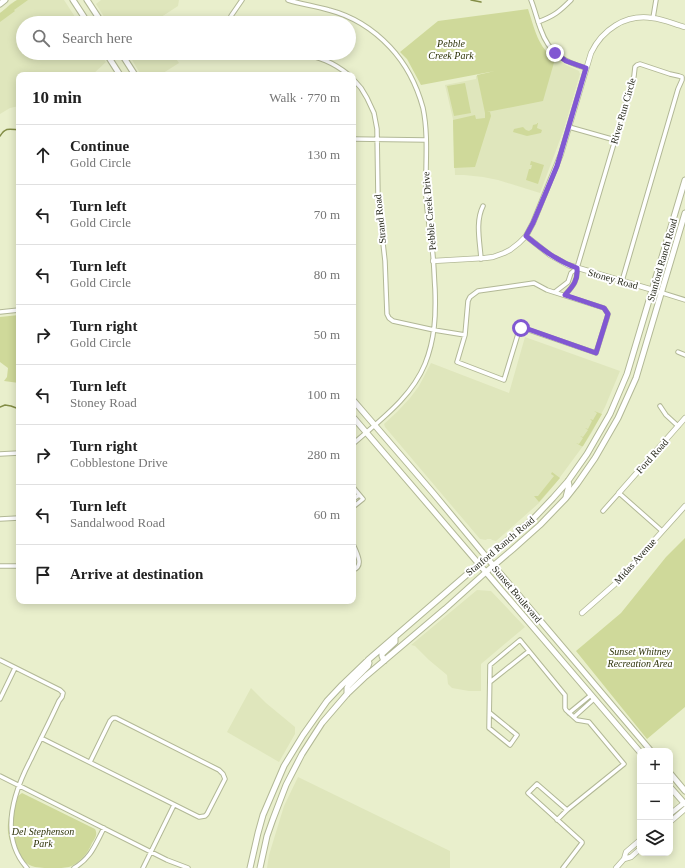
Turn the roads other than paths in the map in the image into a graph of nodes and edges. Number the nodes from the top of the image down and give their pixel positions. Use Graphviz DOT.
graph roads {
  1 [pos="5,0"];
  2 [pos="73,0"];
  3 [pos="242,0"];
  4 [pos="288,0"];
  5 [pos="531,0"];
  6 [pos="571,0"];
  7 [pos="656,0"];
  8 [pos="88,1"];
  9 [pos="0,4"];
  10 [pos="83,16"];
  11 [pos="98,16"];
  12 [pos="231,16"];
  13 [pos="346,16"];
  14 [pos="652,18"];
  15 [pos="356,21"];
  16 [pos="538,22"];
  17 [pos="685,27"];
  18 [pos="110,60"];
  19 [pos="125,60"];
  20 [pos="325,60"];
  21 [pos="586,68"];
  22 [pos="118,72"];
  23 [pos="133,72"];
  24 [pos="345,72"];
  25 [pos="356,82"];
  26 [pos="569,127"];
  27 [pos="356,139"];
  28 [pos="378,139"];
  29 [pos="426,140"];
  30 [pos="614,140"];
  31 [pos="685,180"];
  32 [pos="483,206"];
  33 [pos="685,213"];
  34 [pos="526,236"];
  35 [pos="480,259"];
  36 [pos="433,261"];
  37 [pos="577,268"];
  38 [pos="622,281"];
  39 [pos="653,290"];
  40 [pos="555,292"];
  41 [pos="661,293"];
  42 [pos="565,295"];
  43 [pos="685,300"];
  44 [pos="16,310"];
  45 [pos="0,312"];
  46 [pos="434,330"];
  47 [pos="465,335"];
  48 [pos="678,352"];
  49 [pos="685,356"];
  50 [pos="356,403"];
  51 [pos="660,406"];
  52 [pos="685,418"];
  53 [pos="356,420"];
  54 [pos="375,425"];
  55 [pos="678,426"];
  56 [pos="366,432"];
  57 [pos="356,441"];
  58 [pos="16,453"];
  59 [pos="0,454"];
  60 [pos="587,470"];
  61 [pos="569,479"];
  62 [pos="356,491"];
  63 [pos="619,493"];
  64 [pos="359,495"];
  65 [pos="356,498"];
  66 [pos="566,498"];
  67 [pos="356,504"];
  68 [pos="685,506"];
  69 [pos="603,511"];
  70 [pos="16,518"];
  71 [pos="0,519"];
  72 [pos="662,531"];
  73 [pos="356,554"];
  74 [pos="486,558"];
  75 [pos="479,564"];
  76 [pos="493,565"];
  77 [pos="0,566"];
  78 [pos="16,566"];
  79 [pos="356,569"];
  80 [pos="486,572"];
  81 [pos="582,613"];
  82 [pos="395,637"];
  83 [pos="528,651"];
  84 [pos="0,660"];
  85 [pos="368,660"];
  86 [pos="384,661"];
  87 [pos="15,668"];
  88 [pos="490,682"];
  89 [pos="347,694"];
  90 [pos="593,697"];
  91 [pos="0,699"];
  92 [pos="490,713"];
  93 [pos="570,713"];
  94 [pos="574,717"];
  95 [pos="41,738"];
  96 [pos="637,748"];
  97 [pos="648,748"];
  98 [pos="90,762"];
  99 [pos="0,776"];
  100 [pos="673,777"];
  101 [pos="17,785"];
  102 [pos="673,790"];
  103 [pos="685,791"];
  104 [pos="11,800"];
  105 [pos="685,803"];
  106 [pos="174,805"];
  107 [pos="685,809"];
  108 [pos="567,810"];
  109 [pos="673,812"];
  110 [pos="557,820"];
  111 [pos="672,820"];
  112 [pos="104,828"];
  113 [pos="637,843"];
  114 [pos="151,852"];
  115 [pos="637,852"];
  116 [pos="14,857"];
  117 [pos="252,857"];
  118 [pos="624,859"];
  119 [pos="27,868"];
  120 [pos="74,868"];
  121 [pos="143,868"];
  122 [pos="188,868"];
  123 [pos="250,868"];
  124 [pos="253,868"];
  125 [pos="260,868"];
  126 [pos="563,868"];
  127 [pos="616,868"];
  1 -- 9 [label="main road"];
  2 -- 10 [label="main road"];
  3 -- 12 [label="street"];
  4 -- 13 [label="street, Pebble Creek Drive"];
  5 -- 16 [label="street"];
  6 -- 16 [label="street"];
  7 -- 14 [label="street"];
  8 -- 11 [label="main road"];
  14 -- 17 [label="street"];
  14 -- 21 [label="street"];
  15 -- 29 [label="street, Pebble Creek Drive"];
  16 -- 21 [label="street"];
  18 -- 22 [label="main road"];
  19 -- 23 [label="main road"];
  20 -- 24 [label="street"];
  21 -- 26 [label="street"];
  25 -- 28 [label="street, Strand Road"];
  26 -- 30 [label="street"];
  26 -- 34 [label="street"];
  27 -- 28 [label="street"];
  28 -- 29 [label="street"];
  28 -- 46 [label="street, Strand Road"];
  29 -- 36 [label="street, Pebble Creek Drive"];
  30 -- 37 [label="street, River Run Circle"];
  30 -- 38 [label="street, River Run Circle"];
  31 -- 39 [label="main road, Stanford Ranch Road"];
  32 -- 35 [label="street"];
  33 -- 41 [label="main road, Stanford Ranch Road"];
  34 -- 35 [label="street"];
  34 -- 37 [label="street, Stoney Road"];
  35 -- 36 [label="street"];
  36 -- 46 [label="street, Pebble Creek Drive"];
  37 -- 38 [label="street, Stoney Road"];
  37 -- 40 [label="street"];
  37 -- 42 [label="street, River Run Circle"];
  38 -- 39 [label="street, Stoney Road"];
  39 -- 41 [label="street, Stoney Road"];
  39 -- 61 [label="main road, Stanford Ranch Road"];
  40 -- 42 [label="street"];
  40 -- 47 [label="street"];
  41 -- 43 [label="street, Stoney Road"];
  41 -- 60 [label="main road, Stanford Ranch Road"];
  42 -- 47 [label="street"];
  44 -- 45 [label="street"];
  46 -- 47 [label="street, Strand Road"];
  46 -- 54 [label="street, Pebble Creek Drive"];
  48 -- 49 [label="street"];
  50 -- 54 [label="main road, Sunset Boulevard"];
  51 -- 55 [label="street"];
  52 -- 55 [label="street, Ford Road"];
  53 -- 56 [label="main road, Sunset Boulevard"];
  54 -- 56 [label="street, Pebble Creek Drive"];
  54 -- 74 [label="main road, Sunset Boulevard"];
  55 -- 63 [label="street, Ford Road"];
  56 -- 57 [label="street, Pebble Creek Drive"];
  56 -- 75 [label="main road, Sunset Boulevard"];
  58 -- 59 [label="street"];
  60 -- 61 [label="main road"];
  60 -- 66 [label="main road, Stanford Ranch Road"];
  61 -- 66 [label="main road"];
  61 -- 74 [label="main road, Stanford Ranch Road"];
  62 -- 64 [label="street"];
  63 -- 69 [label="street"];
  63 -- 72 [label="street"];
  64 -- 65 [label="street"];
  64 -- 67 [label="street"];
  66 -- 76 [label="main road, Stanford Ranch Road"];
  68 -- 72 [label="street, Midas Avenue"];
  70 -- 71 [label="street"];
  72 -- 81 [label="street, Midas Avenue"];
  73 -- 79 [label="street"];
  74 -- 75 [label="main road, Stanford Ranch Road"];
  74 -- 76 [label="main road, Sunset Boulevard"];
  75 -- 80 [label="main road, Sunset Boulevard"];
  75 -- 82 [label="main road, Stanford Ranch Road"];
  76 -- 80 [label="main road, Stanford Ranch Road"];
  76 -- 97 [label="main road, Sunset Boulevard"];
  77 -- 78 [label="street"];
  80 -- 86 [label="main road, Stanford Ranch Road"];
  80 -- 90 [label="main road, Sunset Boulevard"];
  82 -- 85 [label="main road, Stanford Ranch Road"];
  82 -- 86 [label="main road"];
  83 -- 88 [label="street"];
  83 -- 88 [label="street"];
  83 -- 93 [label="street"];
  84 -- 87 [label="street"];
  85 -- 89 [label="main road"];
  85 -- 117 [label="main road, Stanford Ranch Road"];
  86 -- 89 [label="main road, Stanford Ranch Road"];
  87 -- 91 [label="street"];
  87 -- 95 [label="street"];
  88 -- 92 [label="street"];
  89 -- 125 [label="main road, Stanford Ranch Road"];
  90 -- 93 [label="street"];
  90 -- 94 [label="street"];
  90 -- 96 [label="main road, Sunset Boulevard"];
  92 -- 92 [label="street"];
  93 -- 94 [label="street"];
  94 -- 108 [label="street"];
  95 -- 98 [label="street"];
  95 -- 101 [label="street"];
  98 -- 106 [label="street"];
  98 -- 106 [label="street"];
  99 -- 101 [label="street"];
  100 -- 103 [label="main road"];
  101 -- 104 [label="street"];
  101 -- 112 [label="street"];
  102 -- 105 [label="main road"];
  105 -- 109 [label="street"];
  106 -- 114 [label="street"];
  107 -- 111 [label="street"];
  108 -- 110 [label="street"];
  108 -- 110 [label="street"];
  110 -- 126 [label="street"];
  112 -- 114 [label="street"];
  112 -- 120 [label="street"];
  113 -- 118 [label="street"];
  114 -- 121 [label="street"];
  114 -- 122 [label="street"];
  115 -- 118 [label="street"];
  116 -- 119 [label="street"];
  117 -- 123 [label="main road, Stanford Ranch Road"];
  117 -- 124 [label="main road"];
  118 -- 127 [label="street"];
}
